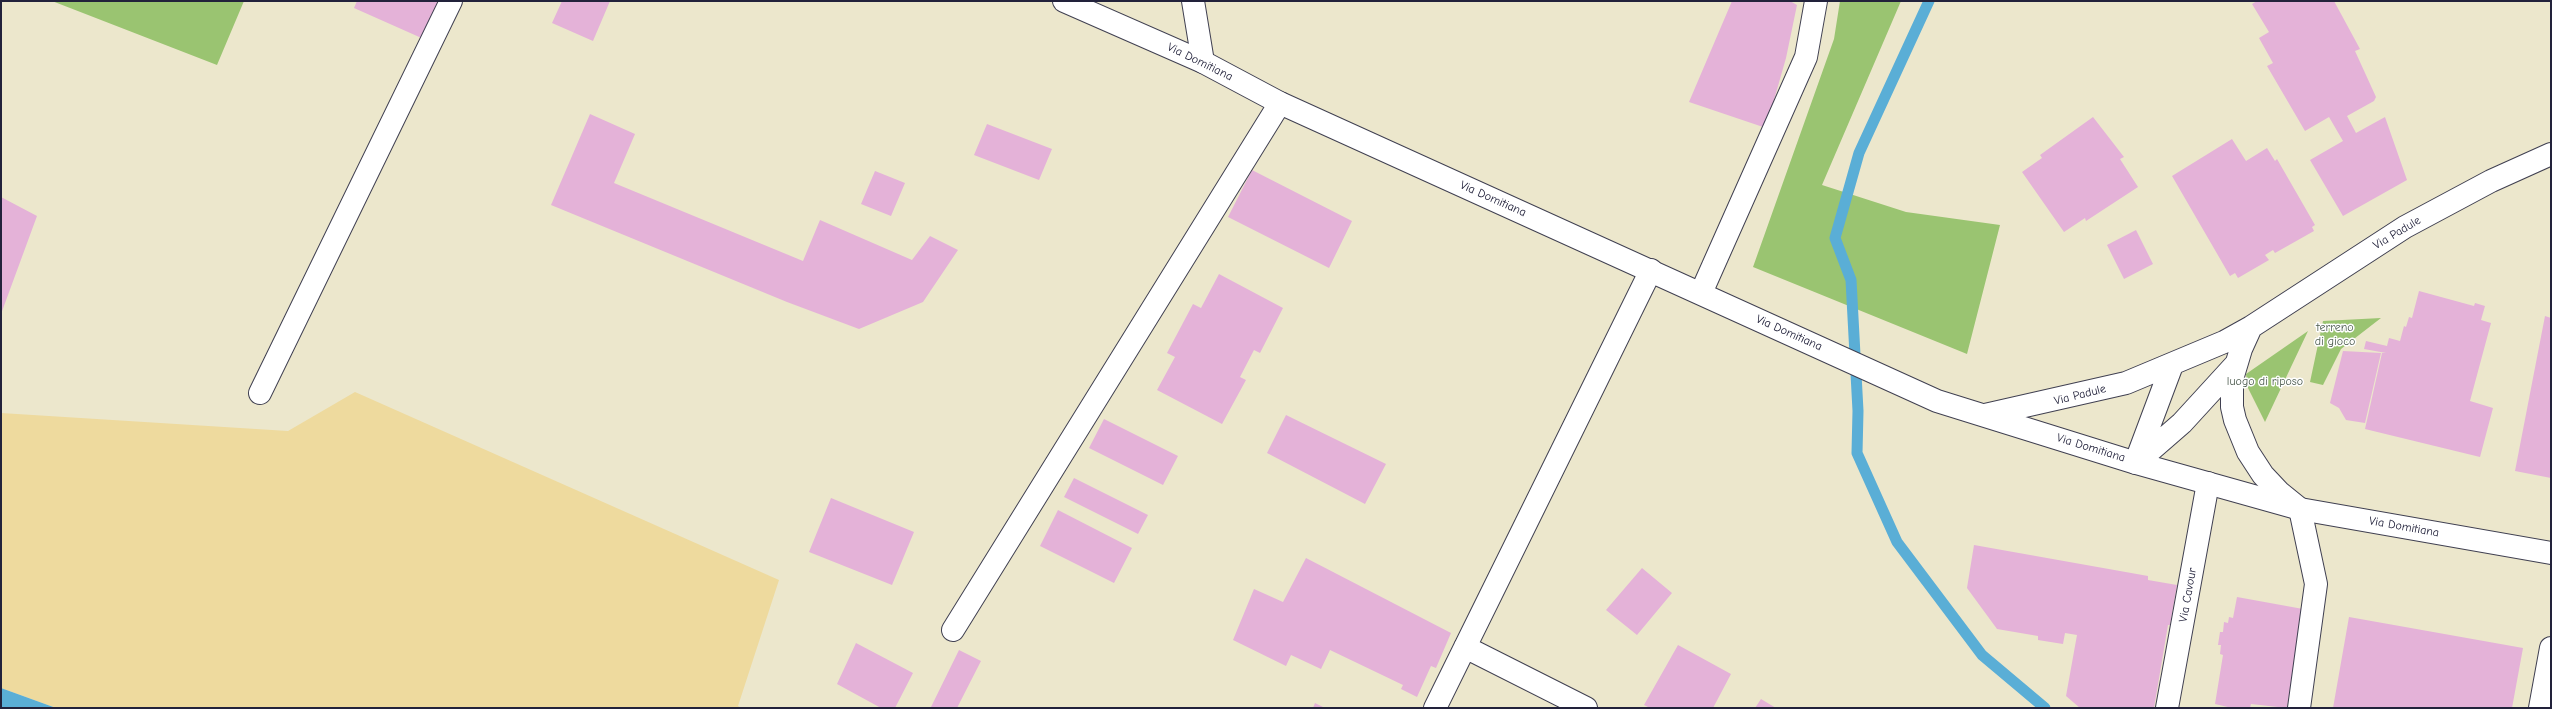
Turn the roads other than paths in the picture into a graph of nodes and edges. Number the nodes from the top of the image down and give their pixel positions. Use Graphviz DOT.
graph roads {
  1 [pos="451,1"];
  2 [pos="1064,1"];
  3 [pos="1194,1"];
  4 [pos="1816,1"];
  5 [pos="1203,62"];
  6 [pos="1280,103"];
  7 [pos="2551,154"];
  8 [pos="1651,270"];
  9 [pos="1701,293"];
  10 [pos="2251,326"];
  11 [pos="2236,364"];
  12 [pos="2172,365"];
  13 [pos="260,394"];
  14 [pos="1985,416"];
  15 [pos="2136,462"];
  16 [pos="2208,483"];
  17 [pos="2300,509"];
  18 [pos="2551,553"];
  19 [pos="952,630"];
  20 [pos="1465,647"];
  21 [pos="2551,648"];
  22 [pos="1436,708"];
  23 [pos="1586,708"];
  24 [pos="2167,708"];
  25 [pos="2299,708"];
  26 [pos="2540,708"];
  1 -- 13 [label="street"];
  2 -- 5 [label="street, Via Domitiana"];
  3 -- 5 [label="street"];
  4 -- 9 [label="street"];
  5 -- 6 [label="street, Via Domitiana"];
  6 -- 8 [label="street, Via Domitiana"];
  6 -- 19 [label="street"];
  7 -- 10 [label="street, Via Padule"];
  8 -- 9 [label="street, Via Domitiana"];
  8 -- 20 [label="street"];
  9 -- 14 [label="street, Via Domitiana"];
  10 -- 11 [label="street"];
  10 -- 12 [label="street, Via Padule"];
  11 -- 15 [label="street"];
  11 -- 17 [label="street"];
  12 -- 14 [label="street, Via Padule"];
  12 -- 15 [label="street"];
  14 -- 15 [label="street, Via Domitiana"];
  15 -- 16 [label="street, Via Domitiana"];
  16 -- 17 [label="street, Via Domitiana"];
  16 -- 24 [label="street, Via Cavour"];
  17 -- 18 [label="street, Via Domitiana"];
  17 -- 25 [label="street"];
  20 -- 22 [label="street"];
  20 -- 23 [label="street"];
  21 -- 26 [label="street"];
}
